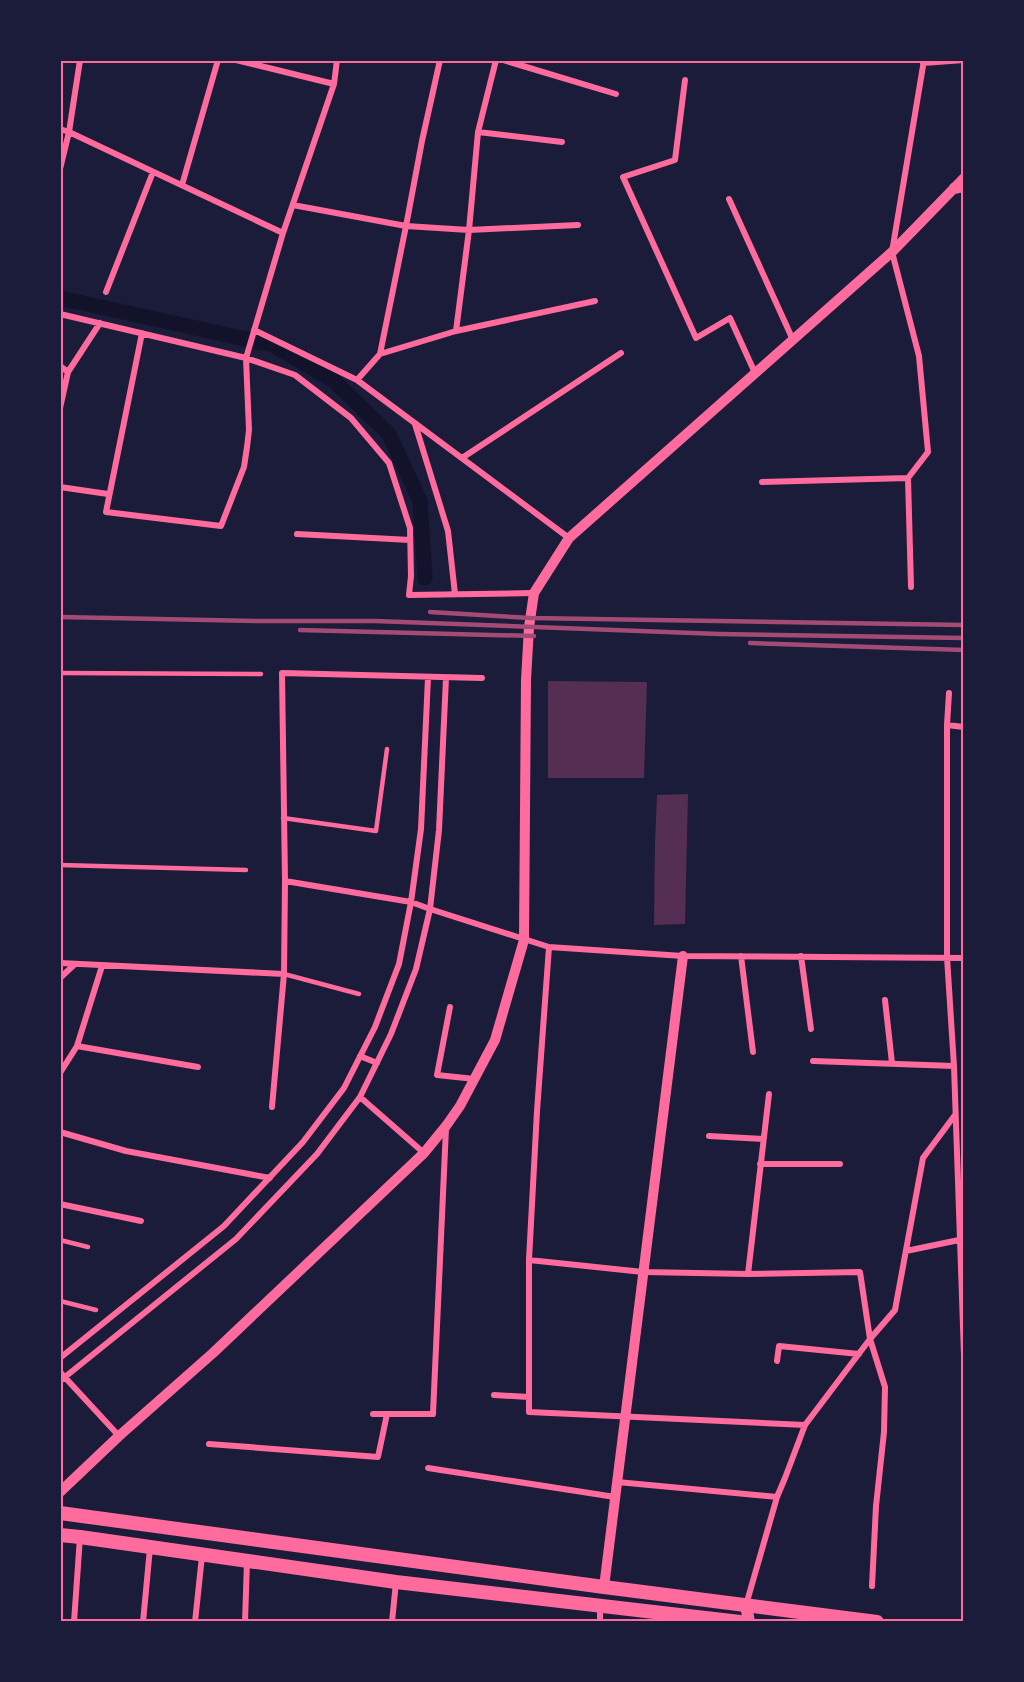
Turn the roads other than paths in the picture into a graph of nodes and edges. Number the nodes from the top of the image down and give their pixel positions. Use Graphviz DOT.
graph roads {
  1 [pos="80,60"];
  2 [pos="218,60"];
  3 [pos="236,60"];
  4 [pos="337,60"];
  5 [pos="440,60"];
  6 [pos="496,60"];
  7 [pos="503,60"];
  8 [pos="964,60"];
  9 [pos="923,61"];
  10 [pos="684,80"];
  11 [pos="334,84"];
  12 [pos="616,93"];
  13 [pos="60,129"];
  14 [pos="69,132"];
  15 [pos="478,132"];
  16 [pos="562,142"];
  17 [pos="60,169"];
  18 [pos="153,172"];
  19 [pos="964,178"];
  20 [pos="182,185"];
  21 [pos="959,187"];
  22 [pos="729,199"];
  23 [pos="293,205"];
  24 [pos="578,225"];
  25 [pos="406,226"];
  26 [pos="469,230"];
  27 [pos="283,233"];
  28 [pos="892,252"];
  29 [pos="106,292"];
  30 [pos="595,301"];
  31 [pos="60,314"];
  32 [pos="100,323"];
  33 [pos="254,330"];
  34 [pos="456,331"];
  35 [pos="142,333"];
  36 [pos="793,340"];
  37 [pos="621,353"];
  38 [pos="380,354"];
  39 [pos="246,358"];
  40 [pos="60,366"];
  41 [pos="68,372"];
  42 [pos="755,373"];
  43 [pos="357,380"];
  44 [pos="60,408"];
  45 [pos="415,423"];
  46 [pos="462,458"];
  47 [pos="908,478"];
  48 [pos="762,482"];
  49 [pos="60,487"];
  50 [pos="108,494"];
  51 [pos="297,534"];
  52 [pos="569,538"];
  53 [pos="410,540"];
  54 [pos="911,587"];
  55 [pos="534,593"];
  56 [pos="455,594"];
  57 [pos="60,672"];
  58 [pos="261,674"];
  59 [pos="428,678"];
  60 [pos="446,678"];
  61 [pos="482,678"];
  62 [pos="949,693"];
  63 [pos="947,725"];
  64 [pos="964,727"];
  65 [pos="387,749"];
  66 [pos="283,818"];
  67 [pos="60,865"];
  68 [pos="246,870"];
  69 [pos="285,881"];
  70 [pos="411,902"];
  71 [pos="430,909"];
  72 [pos="524,940"];
  73 [pos="549,947"];
  74 [pos="683,956"];
  75 [pos="741,956"];
  76 [pos="801,956"];
  77 [pos="947,957"];
  78 [pos="964,958"];
  79 [pos="60,963"];
  80 [pos="75,964"];
  81 [pos="102,966"];
  82 [pos="284,974"];
  83 [pos="60,978"];
  84 [pos="359,994"];
  85 [pos="885,1000"];
  86 [pos="450,1007"];
  87 [pos="811,1029"];
  88 [pos="77,1046"];
  89 [pos="753,1052"];
  90 [pos="360,1056"];
  91 [pos="813,1060"];
  92 [pos="377,1063"];
  93 [pos="892,1063"];
  94 [pos="954,1066"];
  95 [pos="198,1067"];
  96 [pos="60,1073"];
  97 [pos="475,1079"];
  98 [pos="769,1094"];
  99 [pos="360,1097"];
  100 [pos="272,1107"];
  101 [pos="955,1114"];
  102 [pos="446,1126"];
  103 [pos="60,1132"];
  104 [pos="709,1136"];
  105 [pos="763,1139"];
  106 [pos="424,1153"];
  107 [pos="760,1164"];
  108 [pos="840,1164"];
  109 [pos="270,1178"];
  110 [pos="60,1204"];
  111 [pos="141,1221"];
  112 [pos="60,1240"];
  113 [pos="960,1240"];
  114 [pos="88,1247"];
  115 [pos="906,1251"];
  116 [pos="529,1260"];
  117 [pos="643,1272"];
  118 [pos="748,1274"];
  119 [pos="60,1301"];
  120 [pos="96,1310"];
  121 [pos="870,1339"];
  122 [pos="964,1351"];
  123 [pos="859,1354"];
  124 [pos="60,1358"];
  125 [pos="777,1361"];
  126 [pos="62,1377"];
  127 [pos="494,1395"];
  128 [pos="529,1397"];
  129 [pos="373,1414"];
  130 [pos="387,1414"];
  131 [pos="626,1415"];
  132 [pos="805,1425"];
  133 [pos="119,1436"];
  134 [pos="208,1444"];
  135 [pos="428,1468"];
  136 [pos="617,1482"];
  137 [pos="60,1492"];
  138 [pos="615,1497"];
  139 [pos="777,1497"];
  140 [pos="60,1514"];
  141 [pos="60,1535"];
  142 [pos="80,1537"];
  143 [pos="150,1547"];
  144 [pos="202,1555"];
  145 [pos="395,1558"];
  146 [pos="247,1561"];
  147 [pos="396,1582"];
  148 [pos="872,1586"];
  149 [pos="604,1587"];
  150 [pos="746,1605"];
  151 [pos="600,1606"];
  152 [pos="709,1620"];
  153 [pos="75,1622"];
  154 [pos="143,1622"];
  155 [pos="195,1622"];
  156 [pos="245,1622"];
  157 [pos="392,1622"];
  158 [pos="600,1622"];
  159 [pos="740,1622"];
  160 [pos="749,1622"];
  161 [pos="877,1622"];
  1 -- 14 [label="street"];
  2 -- 20 [label="street"];
  3 -- 11 [label="street"];
  4 -- 11 [label="street"];
  5 -- 25 [label="street"];
  6 -- 15 [label="street"];
  7 -- 12 [label="street"];
  8 -- 9 [label="street"];
  9 -- 28 [label="street"];
  10 -- 42 [label="street"];
  11 -- 23 [label="street"];
  13 -- 14 [label="street"];
  14 -- 17 [label="street"];
  14 -- 18 [label="street"];
  15 -- 16 [label="street"];
  15 -- 26 [label="street"];
  18 -- 20 [label="street"];
  18 -- 29 [label="street"];
  19 -- 21 [label="street"];
  20 -- 27 [label="street"];
  21 -- 28 [label="street"];
  22 -- 36 [label="street"];
  23 -- 25 [label="street"];
  23 -- 27 [label="street"];
  24 -- 26 [label="street"];
  25 -- 26 [label="street"];
  25 -- 38 [label="street"];
  26 -- 34 [label="street"];
  27 -- 33 [label="street"];
  28 -- 36 [label="street"];
  28 -- 47 [label="street"];
  30 -- 34 [label="street"];
  31 -- 32 [label="street"];
  32 -- 35 [label="street"];
  32 -- 41 [label="street"];
  33 -- 39 [label="street"];
  33 -- 43 [label="street"];
  34 -- 38 [label="street"];
  35 -- 39 [label="street"];
  35 -- 50 [label="street"];
  36 -- 42 [label="street"];
  37 -- 46 [label="street"];
  38 -- 43 [label="street"];
  39 -- 50 [label="street"];
  39 -- 53 [label="street"];
  40 -- 41 [label="street"];
  41 -- 44 [label="street"];
  42 -- 52 [label="street"];
  43 -- 45 [label="street"];
  45 -- 46 [label="street"];
  45 -- 56 [label="street"];
  46 -- 52 [label="street"];
  47 -- 48 [label="street"];
  47 -- 54 [label="street"];
  49 -- 50 [label="street"];
  51 -- 53 [label="street"];
  52 -- 55 [label="street"];
  53 -- 56 [label="street"];
  55 -- 56 [label="street"];
  55 -- 72 [label="street"];
  57 -- 58 [label="lane"];
  59 -- 60 [label="street"];
  59 -- 66 [label="street"];
  59 -- 70 [label="street"];
  60 -- 61 [label="street"];
  60 -- 71 [label="street"];
  62 -- 63 [label="street"];
  63 -- 64 [label="street"];
  63 -- 77 [label="street"];
  65 -- 66 [label="lane"];
  66 -- 69 [label="street"];
  67 -- 68 [label="lane"];
  69 -- 70 [label="street"];
  69 -- 82 [label="street"];
  70 -- 71 [label="street"];
  70 -- 90 [label="street"];
  71 -- 72 [label="street"];
  71 -- 92 [label="street"];
  72 -- 73 [label="street"];
  72 -- 97 [label="street"];
  73 -- 74 [label="street"];
  73 -- 116 [label="street"];
  74 -- 75 [label="street"];
  74 -- 117 [label="street"];
  75 -- 76 [label="street"];
  75 -- 89 [label="street"];
  76 -- 77 [label="street"];
  76 -- 87 [label="street"];
  77 -- 78 [label="street"];
  77 -- 94 [label="street"];
  79 -- 80 [label="street"];
  80 -- 81 [label="street"];
  80 -- 83 [label="street"];
  81 -- 82 [label="street"];
  81 -- 88 [label="street"];
  82 -- 84 [label="lane"];
  82 -- 100 [label="street"];
  85 -- 93 [label="street"];
  86 -- 97 [label="street"];
  88 -- 95 [label="street"];
  88 -- 96 [label="street"];
  90 -- 92 [label="street"];
  90 -- 109 [label="street"];
  91 -- 93 [label="street"];
  92 -- 99 [label="street"];
  93 -- 94 [label="street"];
  94 -- 101 [label="street"];
  97 -- 102 [label="street"];
  98 -- 105 [label="street"];
  99 -- 106 [label="street"];
  99 -- 126 [label="street"];
  101 -- 113 [label="street"];
  101 -- 115 [label="street"];
  102 -- 106 [label="street"];
  102 -- 130 [label="street"];
  103 -- 109 [label="street"];
  104 -- 105 [label="street"];
  105 -- 107 [label="street"];
  106 -- 133 [label="street"];
  107 -- 108 [label="street"];
  107 -- 118 [label="street"];
  109 -- 124 [label="street"];
  110 -- 111 [label="street"];
  112 -- 114 [label="lane"];
  113 -- 115 [label="street"];
  113 -- 122 [label="street"];
  115 -- 121 [label="street"];
  116 -- 117 [label="street"];
  116 -- 128 [label="street"];
  117 -- 118 [label="street"];
  117 -- 131 [label="street"];
  118 -- 121 [label="street"];
  119 -- 120 [label="lane"];
  121 -- 123 [label="street"];
  121 -- 148 [label="street"];
  123 -- 125 [label="street"];
  123 -- 132 [label="street"];
  126 -- 133 [label="street"];
  127 -- 128 [label="street"];
  128 -- 131 [label="street"];
  129 -- 130 [label="street"];
  130 -- 134 [label="street"];
  131 -- 132 [label="street"];
  131 -- 136 [label="street"];
  132 -- 139 [label="street"];
  133 -- 137 [label="street"];
  135 -- 138 [label="street"];
  136 -- 138 [label="street"];
  136 -- 139 [label="street"];
  138 -- 149 [label="street"];
  139 -- 150 [label="street"];
  140 -- 145 [label="main road"];
  141 -- 142 [label="main road"];
  142 -- 143 [label="main road"];
  142 -- 153 [label="street"];
  143 -- 144 [label="main road"];
  143 -- 154 [label="street"];
  144 -- 146 [label="main road"];
  144 -- 155 [label="street"];
  145 -- 147 [label="main road"];
  145 -- 149 [label="main road"];
  146 -- 147 [label="main road"];
  146 -- 156 [label="street"];
  147 -- 151 [label="main road"];
  147 -- 157 [label="street"];
  149 -- 150 [label="main road"];
  150 -- 160 [label="main road"];
  150 -- 161 [label="main road"];
  151 -- 152 [label="main road"];
  151 -- 158 [label="street"];
  152 -- 159 [label="main road"];
}
